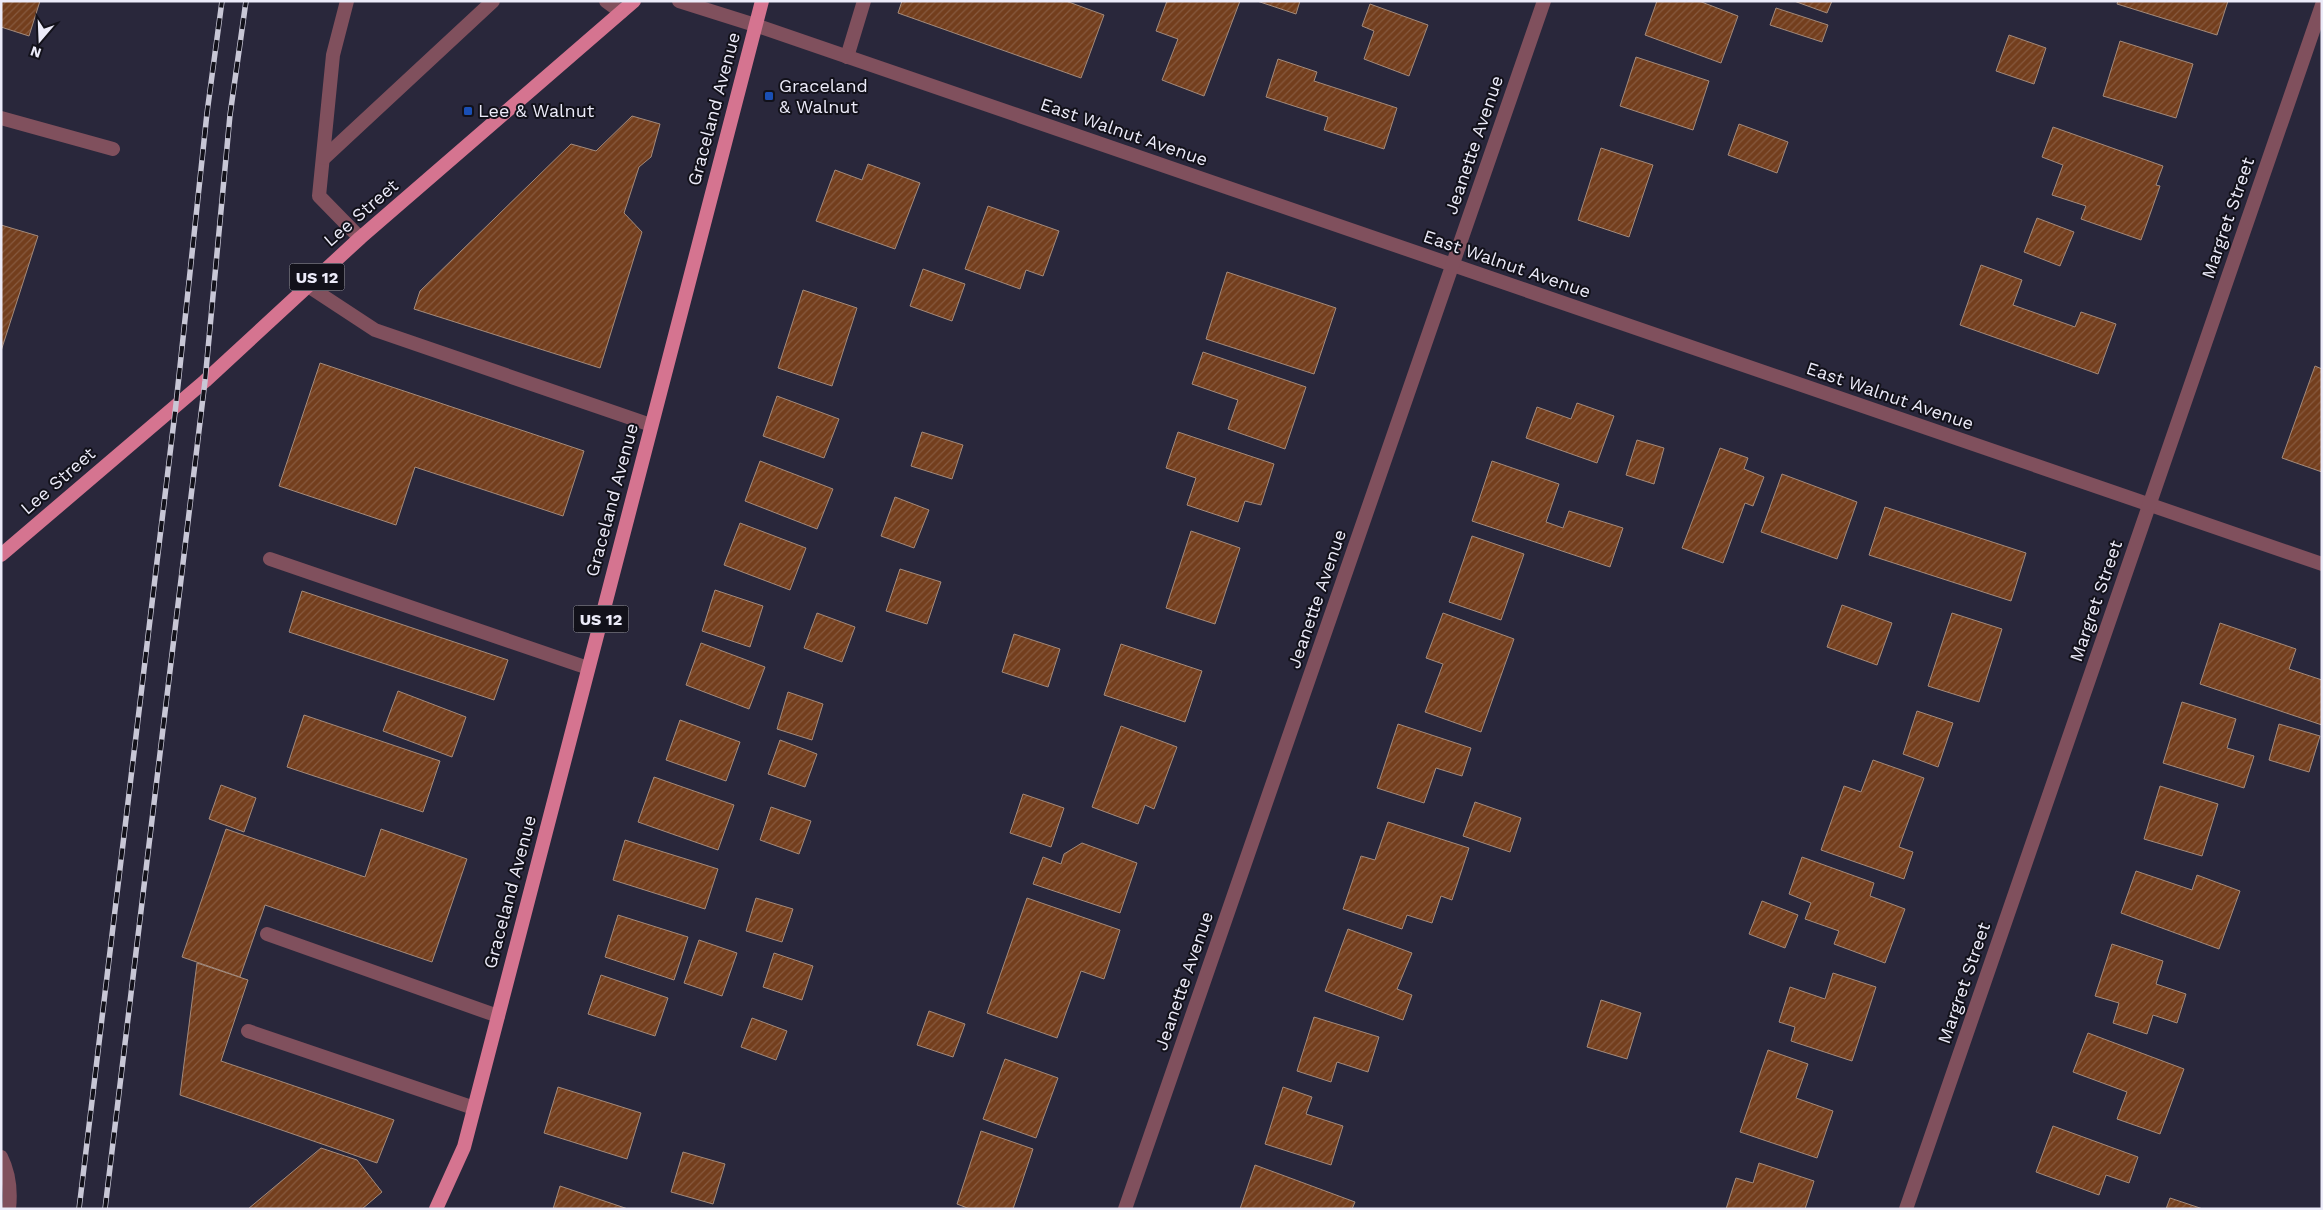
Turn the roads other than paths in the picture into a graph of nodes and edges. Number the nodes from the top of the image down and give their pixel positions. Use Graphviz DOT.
graph roads {
  1 [pos="347,1"];
  2 [pos="492,1"];
  3 [pos="606,1"];
  4 [pos="634,1"];
  5 [pos="679,1"];
  6 [pos="762,1"];
  7 [pos="864,1"];
  8 [pos="1544,1"];
  9 [pos="2322,5"];
  10 [pos="622,12"];
  11 [pos="755,25"];
  12 [pos="847,57"];
  13 [pos="1,118"];
  14 [pos="113,149"];
  15 [pos="324,158"];
  16 [pos="360,238"];
  17 [pos="1452,265"];
  18 [pos="308,286"];
  19 [pos="651,425"];
  20 [pos="2149,504"];
  21 [pos="1,555"];
  22 [pos="270,559"];
  23 [pos="2322,564"];
  24 [pos="588,668"];
  25 [pos="267,934"];
  26 [pos="498,1016"];
  27 [pos="248,1031"];
  28 [pos="474,1108"];
  29 [pos="1,1157"];
  30 [pos="9,1209"];
  31 [pos="436,1209"];
  32 [pos="1126,1209"];
  33 [pos="1906,1209"];
  1 -- 15 [label="street"];
  2 -- 15 [label="street"];
  3 -- 10 [label="street"];
  4 -- 10 [label="main road, Lee Street / US 12"];
  5 -- 11 [label="street, East Walnut Avenue"];
  6 -- 11 [label="main road, Graceland Avenue / US 12"];
  7 -- 12 [label="street"];
  8 -- 17 [label="street, Jeanette Avenue"];
  9 -- 20 [label="street, Margret Street"];
  10 -- 16 [label="main road, Lee Street / US 12"];
  11 -- 12 [label="street, East Walnut Avenue"];
  11 -- 19 [label="main road, Graceland Avenue / US 12"];
  12 -- 17 [label="street, East Walnut Avenue"];
  13 -- 14 [label="street"];
  15 -- 16 [label="street"];
  16 -- 18 [label="main road, Lee Street / US 12"];
  17 -- 20 [label="street, East Walnut Avenue"];
  17 -- 32 [label="street, Jeanette Avenue"];
  18 -- 19 [label="street"];
  18 -- 21 [label="main road, Lee Street / US 12"];
  19 -- 24 [label="main road, Graceland Avenue / US 12"];
  20 -- 23 [label="street, East Walnut Avenue"];
  20 -- 33 [label="street, Margret Street"];
  22 -- 24 [label="street"];
  24 -- 26 [label="main road, Graceland Avenue / US 12"];
  25 -- 26 [label="street"];
  26 -- 28 [label="main road, Graceland Avenue / US 12"];
  27 -- 28 [label="street"];
  28 -- 31 [label="main road, Graceland Avenue / US 12"];
  29 -- 30 [label="street"];
}
